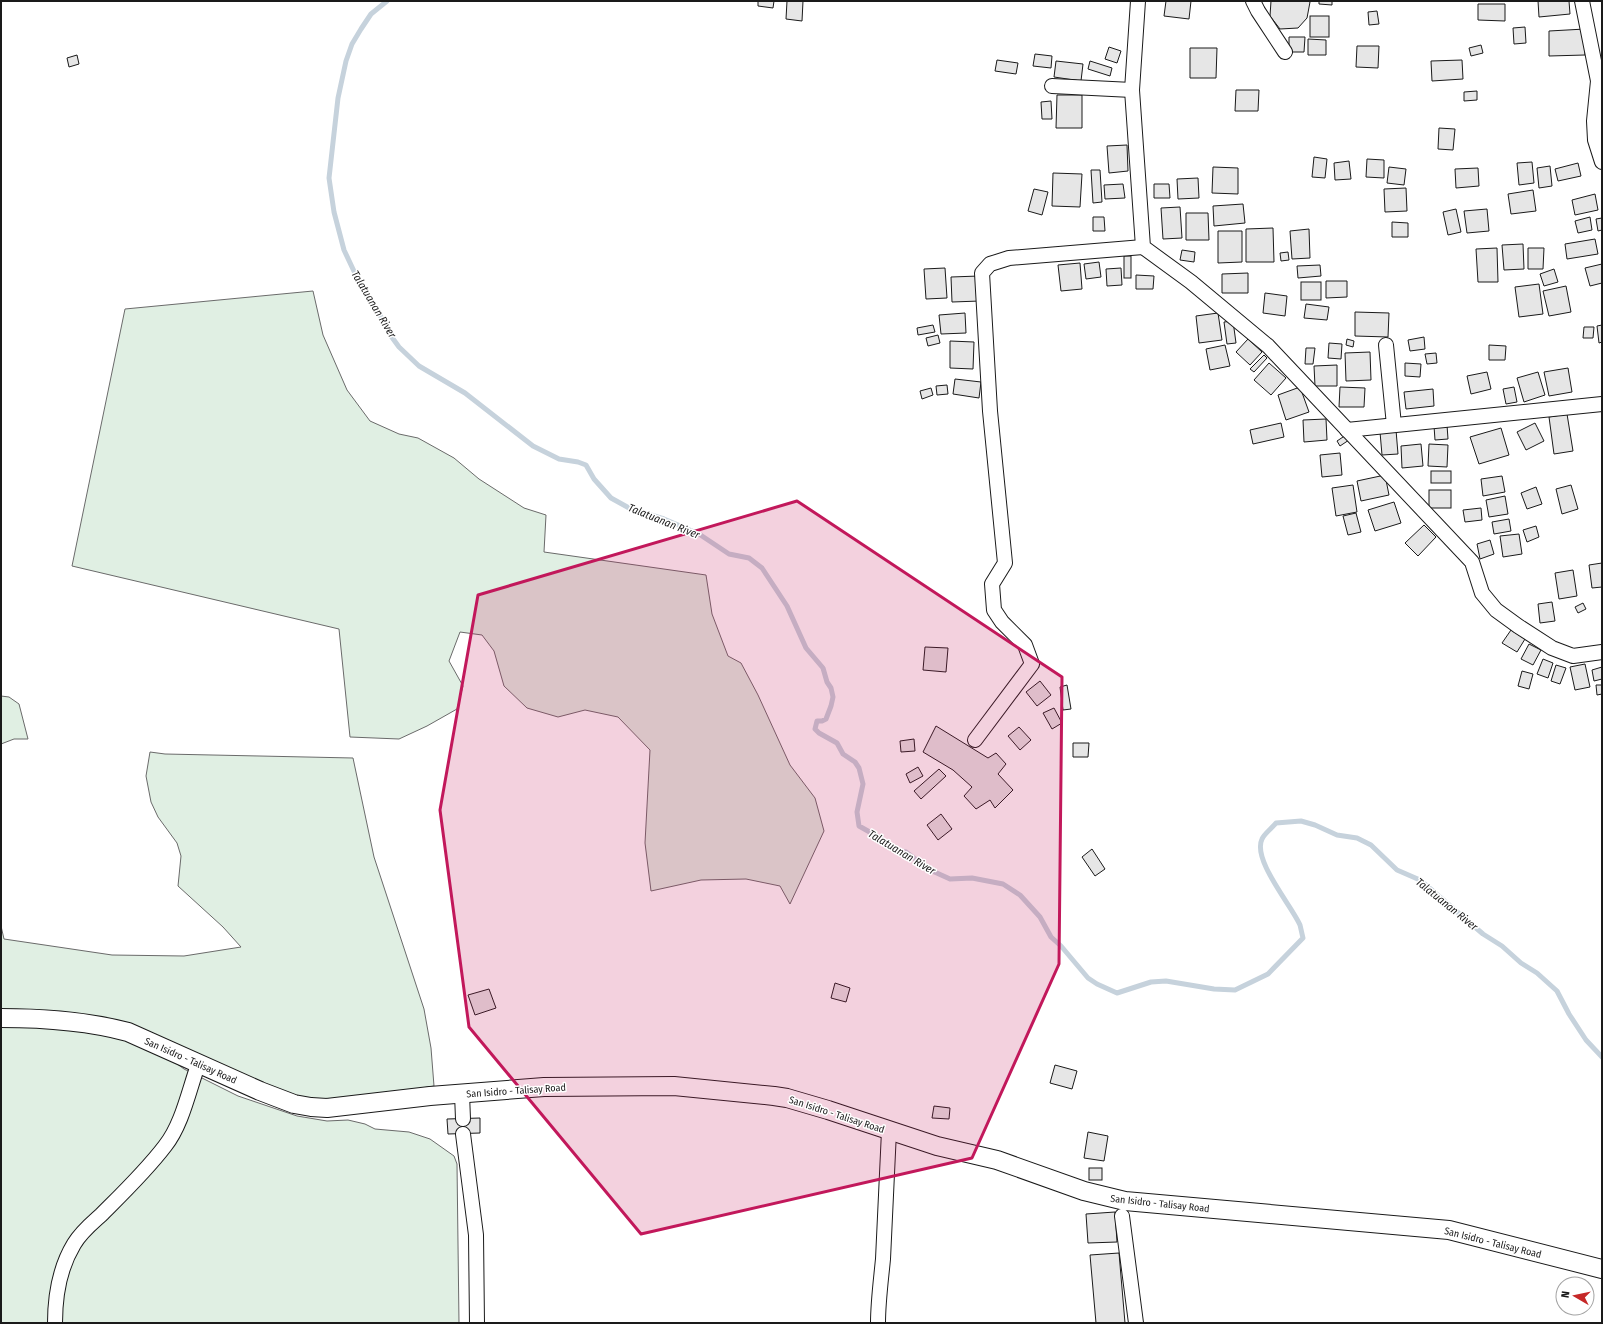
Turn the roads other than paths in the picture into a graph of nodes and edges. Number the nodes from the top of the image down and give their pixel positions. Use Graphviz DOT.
graph roads {
  1 [pos="1138,1"];
  2 [pos="1253,1"];
  3 [pos="1582,1"];
  4 [pos="1285,52"];
  5 [pos="1600,81"];
  6 [pos="1052,86"];
  7 [pos="1132,90"];
  8 [pos="1602,162"];
  9 [pos="1143,247"];
  10 [pos="1386,345"];
  11 [pos="1602,404"];
  12 [pos="1394,425"];
  13 [pos="1347,430"];
  14 [pos="1602,652"];
  15 [pos="975,740"];
  16 [pos="1,1018"];
  17 [pos="198,1065"];
  18 [pos="462,1094"];
  19 [pos="463,1119"];
  20 [pos="889,1131"];
  21 [pos="463,1134"];
  22 [pos="1122,1216"];
  23 [pos="1602,1269"];
  24 [pos="55,1323"];
  25 [pos="477,1323"];
  26 [pos="878,1323"];
  27 [pos="1136,1323"];
  1 -- 7 [label="street"];
  2 -- 4 [label="street"];
  3 -- 5 [label="street"];
  5 -- 8 [label="street"];
  6 -- 7 [label="street"];
  7 -- 9 [label="street"];
  9 -- 13 [label="street"];
  9 -- 15 [label="street"];
  10 -- 12 [label="street"];
  11 -- 12 [label="street"];
  12 -- 13 [label="street"];
  13 -- 14 [label="street"];
  16 -- 17 [label="street, San Isidro - Talisay Road"];
  17 -- 18 [label="street, San Isidro - Talisay Road"];
  17 -- 24 [label="street"];
  18 -- 19 [label="street"];
  18 -- 20 [label="street, San Isidro - Talisay Road"];
  20 -- 23 [label="street, San Isidro - Talisay Road"];
  20 -- 26 [label="street"];
  21 -- 25 [label="street"];
  22 -- 27 [label="street"];
}
